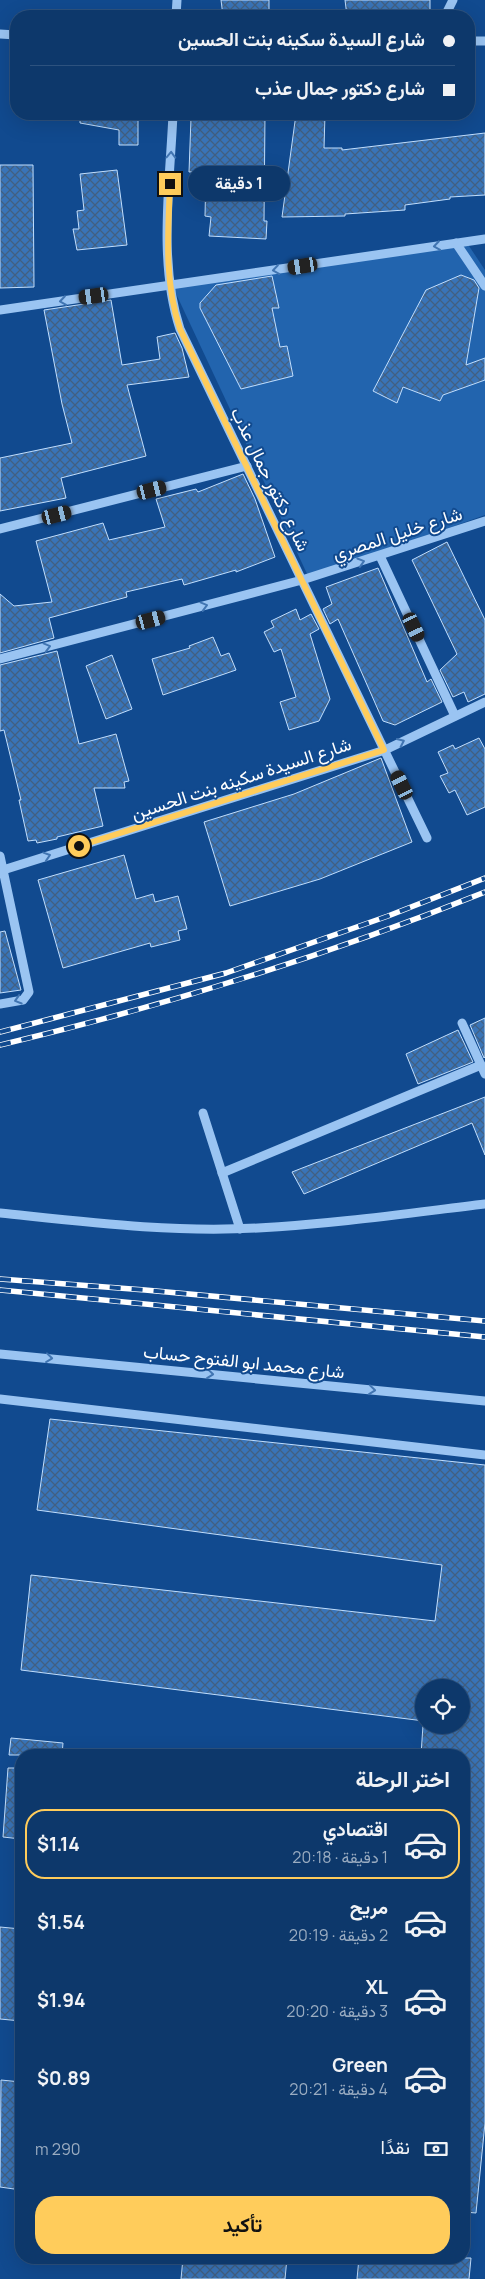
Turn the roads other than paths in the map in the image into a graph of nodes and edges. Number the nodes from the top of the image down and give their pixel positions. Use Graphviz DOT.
graph roads {
  1 [pos="173,120"];
  2 [pos="485,239"];
  3 [pos="456,243"];
  4 [pos="169,285"];
  5 [pos="485,286"];
  6 [pos="0,310"];
  7 [pos="247,466"];
  8 [pos="485,521"];
  9 [pos="0,529"];
  10 [pos="380,556"];
  11 [pos="302,580"];
  12 [pos="0,659"];
  13 [pos="485,702"];
  14 [pos="456,716"];
  15 [pos="384,750"];
  16 [pos="427,838"];
  17 [pos="0,856"];
  18 [pos="2,870"];
  19 [pos="0,1004"];
  20 [pos="462,1023"];
  21 [pos="483,1069"];
  22 [pos="203,1113"];
  23 [pos="222,1173"];
  24 [pos="485,1204"];
  25 [pos="0,1213"];
  26 [pos="240,1229"];
  27 [pos="0,1354"];
  28 [pos="0,1399"];
  29 [pos="485,1401"];
  30 [pos="485,1455"];
  4 -- 1 [label="street, شارع دكتور جمال عذب, one-way"];
  2 -- 3 [label="street"];
  3 -- 4 [label="street, one-way"];
  3 -- 5 [label="street"];
  4 -- 6 [label="street, one-way"];
  4 -- 7 [label="street, شارع دكتور جمال عذب"];
  7 -- 9 [label="street"];
  7 -- 11 [label="street, شارع دكتور جمال عذب"];
  8 -- 10 [label="street, شارع خليل المصري"];
  11 -- 10 [label="street, شارع خليل المصري, one-way"];
  10 -- 14 [label="street"];
  12 -- 11 [label="street, شارع خليل المصري, one-way"];
  11 -- 15 [label="street, شارع دكتور جمال عذب"];
  13 -- 14 [label="street, شارع السيدة سكينه بنت الحسين"];
  15 -- 14 [label="street, شارع السيدة سكينه بنت الحسين, one-way"];
  15 -- 16 [label="street, شارع دكتور جمال عذب"];
  18 -- 15 [label="street, شارع السيدة سكينه بنت الحسين, one-way"];
  17 -- 18 [label="street"];
  18 -- 19 [label="street, one-way"];
  20 -- 21 [label="street"];
  21 -- 23 [label="street"];
  22 -- 23 [label="street"];
  23 -- 26 [label="street"];
  24 -- 26 [label="street"];
  25 -- 26 [label="street"];
  27 -- 29 [label="street, شارع محمد ابو الفتوح حساب, one-way"];
  28 -- 30 [label="street"];
}
